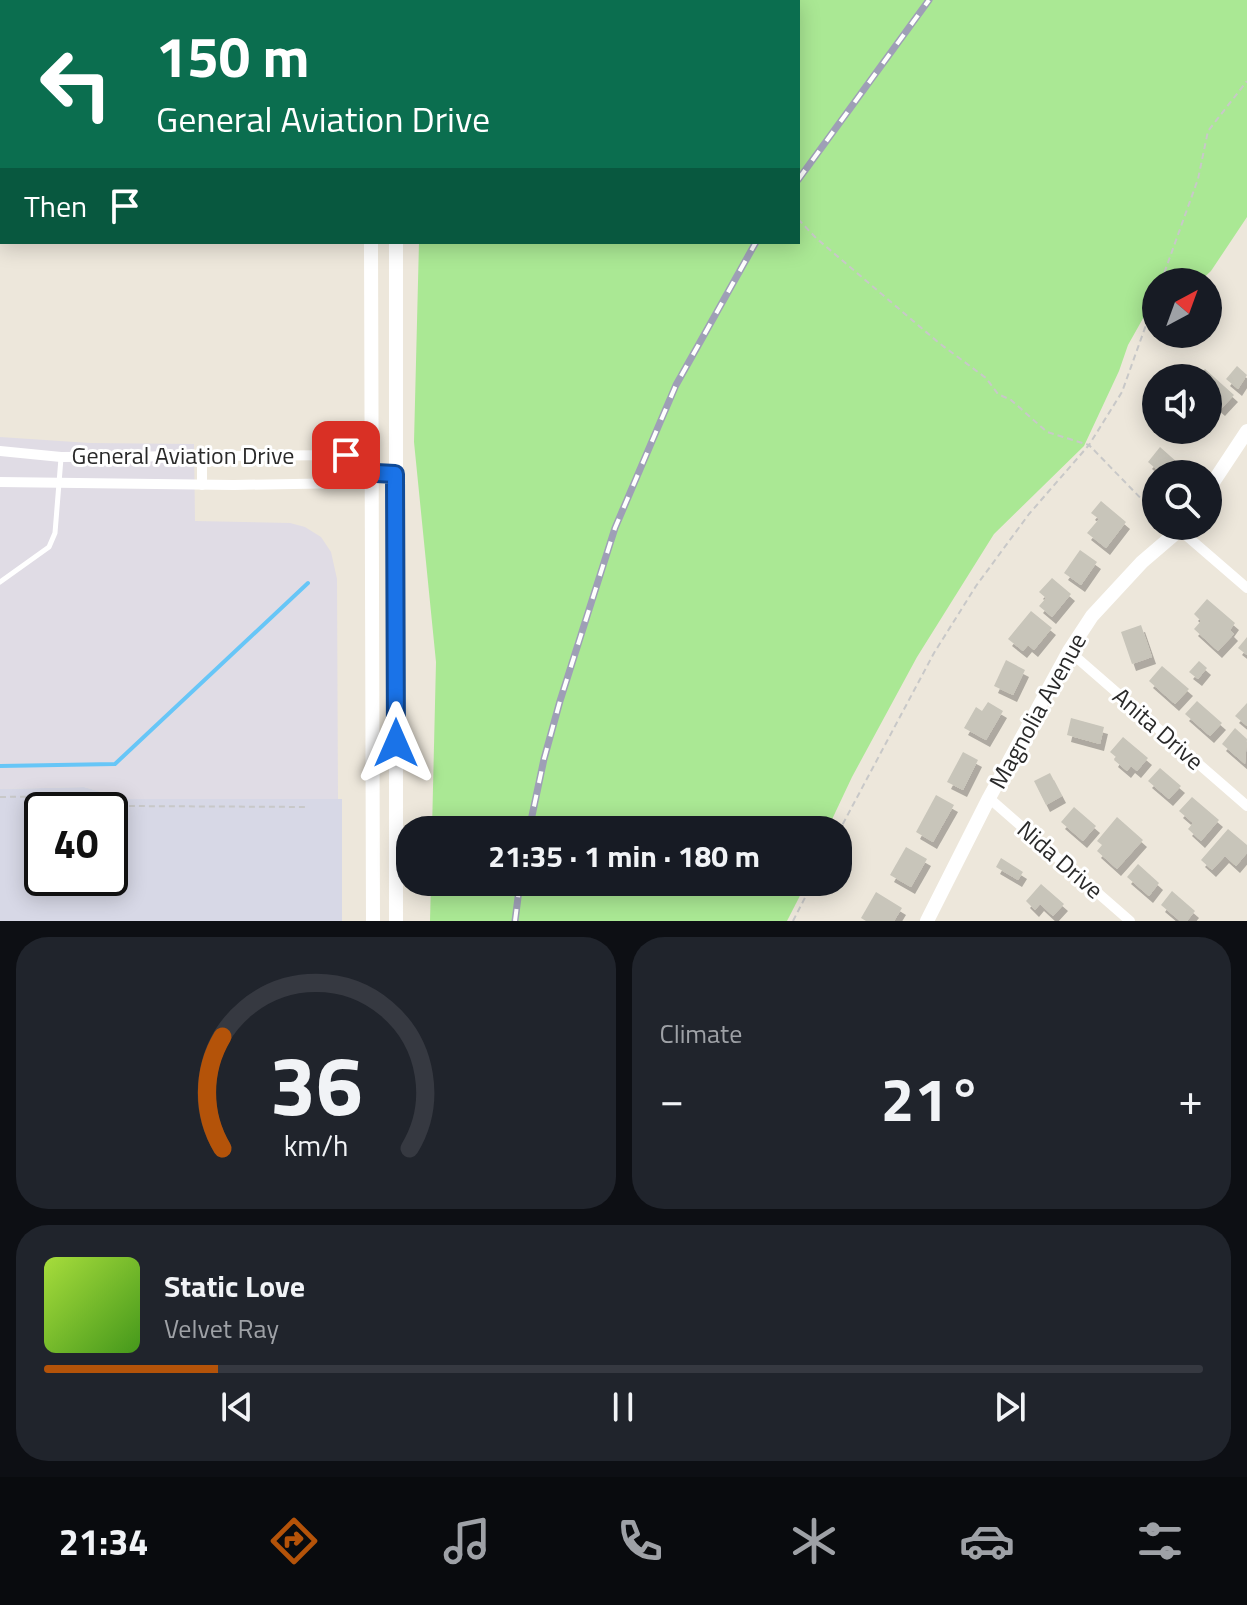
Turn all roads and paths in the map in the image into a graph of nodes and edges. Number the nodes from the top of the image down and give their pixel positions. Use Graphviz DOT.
graph roads {
  1 [pos="1247,81"];
  2 [pos="800,221"];
  3 [pos="371,244"];
  4 [pos="396,244"];
  5 [pos="1166,268"];
  6 [pos="1142,336"];
  7 [pos="1247,431"];
  8 [pos="1089,445"];
  9 [pos="0,451"];
  10 [pos="202,456"];
  11 [pos="61,457"];
  12 [pos="1222,469"];
  13 [pos="357,472"];
  14 [pos="374,473"];
  15 [pos="395,474"];
  16 [pos="0,482"];
  17 [pos="59,484"];
  18 [pos="202,485"];
  19 [pos="1142,500"];
  20 [pos="1168,540"];
  21 [pos="1195,540"];
  22 [pos="0,582"];
  23 [pos="1247,588"];
  24 [pos="1069,651"];
  25 [pos="0,797"];
  26 [pos="989,798"];
  27 [pos="1247,806"];
  28 [pos="308,807"];
  29 [pos="847,816"];
  30 [pos="806,896"];
  31 [pos="373,921"];
  32 [pos="396,921"];
  33 [pos="793,921"];
  34 [pos="927,921"];
  35 [pos="1130,921"];
  1 -- 5 [label="path"];
  2 -- 8 [label="path"];
  3 -- 14 [label="street"];
  4 -- 15 [label="street"];
  6 -- 8 [label="path"];
  7 -- 12 [label="street"];
  8 -- 19 [label="path"];
  8 -- 29 [label="path"];
  9 -- 11 [label="street, General Aviation Drive"];
  10 -- 11 [label="street, General Aviation Drive"];
  10 -- 13 [label="street, General Aviation Drive"];
  10 -- 18 [label="street"];
  11 -- 17 [label="lane"];
  13 -- 14 [label="street, General Aviation Drive"];
  13 -- 18 [label="street, General Aviation Drive"];
  14 -- 15 [label="street, General Aviation Drive"];
  14 -- 31 [label="street"];
  15 -- 32 [label="street"];
  16 -- 17 [label="street, General Aviation Drive"];
  17 -- 18 [label="street, General Aviation Drive"];
  17 -- 22 [label="lane"];
  20 -- 24 [label="street, Magnolia Avenue"];
  21 -- 23 [label="street"];
  24 -- 26 [label="street, Magnolia Avenue"];
  24 -- 27 [label="street, Anita Drive"];
  25 -- 28 [label="path"];
  26 -- 34 [label="street, Magnolia Avenue"];
  26 -- 35 [label="street, Nida Drive"];
  30 -- 33 [label="path"];
}
